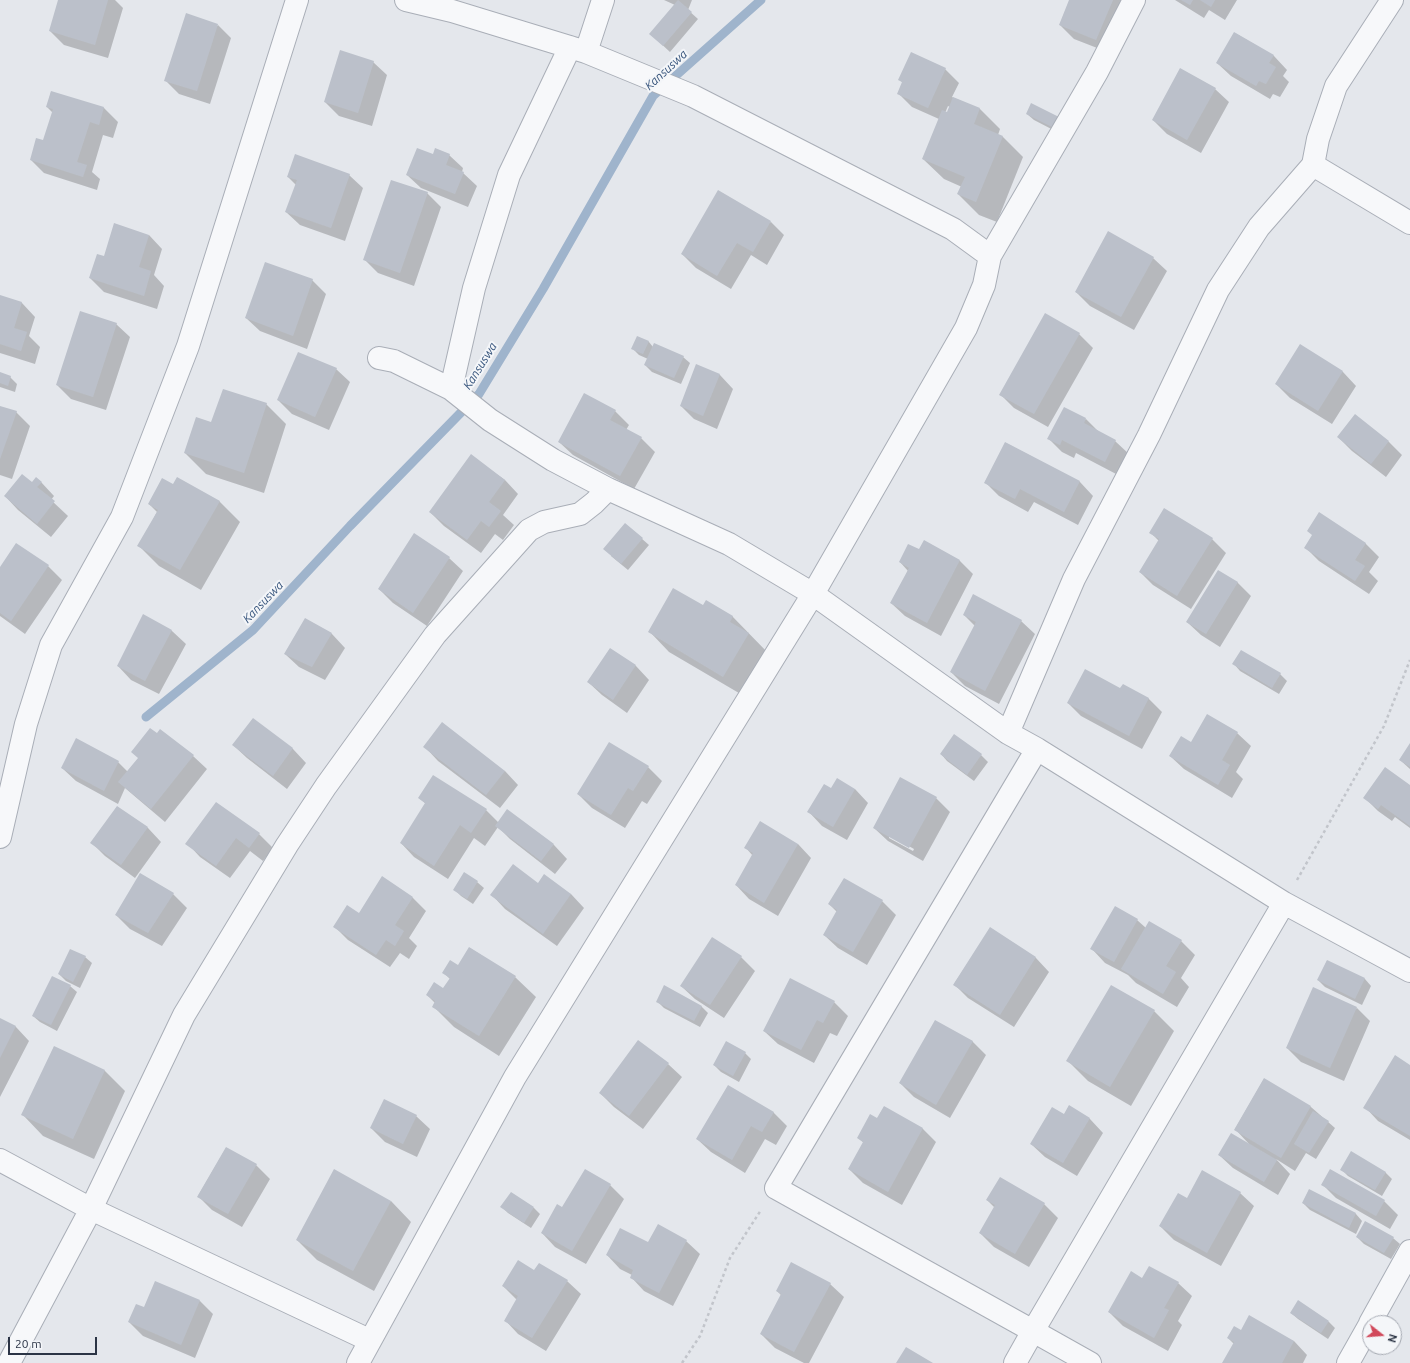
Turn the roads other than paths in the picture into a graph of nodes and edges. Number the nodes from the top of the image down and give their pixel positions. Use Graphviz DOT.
graph roads {
  1 [pos="297,0"];
  2 [pos="406,0"];
  3 [pos="603,0"];
  4 [pos="1134,0"];
  5 [pos="1392,0"];
  6 [pos="578,50"];
  7 [pos="1313,165"];
  8 [pos="1410,223"];
  9 [pos="990,256"];
  10 [pos="379,358"];
  11 [pos="456,392"];
  12 [pos="608,489"];
  13 [pos="813,594"];
  14 [pos="1008,734"];
  15 [pos="1036,749"];
  16 [pos="0,837"];
  17 [pos="1284,903"];
  18 [pos="1410,970"];
  19 [pos="0,1160"];
  20 [pos="91,1209"];
  21 [pos="1410,1251"];
  22 [pos="1374,1315"];
  23 [pos="1033,1331"];
  24 [pos="1362,1338"];
  25 [pos="369,1340"];
  26 [pos="9,1363"];
  27 [pos="358,1363"];
  28 [pos="1015,1363"];
  29 [pos="1090,1363"];
  30 [pos="1348,1363"];
  1 -- 16 [label="street"];
  2 -- 6 [label="street"];
  3 -- 6 [label="street"];
  4 -- 9 [label="street"];
  5 -- 7 [label="street"];
  6 -- 9 [label="street"];
  6 -- 11 [label="street"];
  7 -- 8 [label="street"];
  7 -- 14 [label="street"];
  9 -- 13 [label="street"];
  10 -- 11 [label="street"];
  11 -- 12 [label="street"];
  12 -- 13 [label="street"];
  12 -- 20 [label="street"];
  13 -- 14 [label="street"];
  13 -- 25 [label="street"];
  14 -- 15 [label="street"];
  15 -- 17 [label="street"];
  15 -- 23 [label="street"];
  17 -- 18 [label="street"];
  17 -- 23 [label="street"];
  19 -- 20 [label="street"];
  20 -- 25 [label="street"];
  20 -- 26 [label="street"];
  21 -- 22 [label="street"];
  23 -- 28 [label="street"];
  23 -- 29 [label="street"];
  24 -- 30 [label="street"];
  25 -- 27 [label="street"];
}
